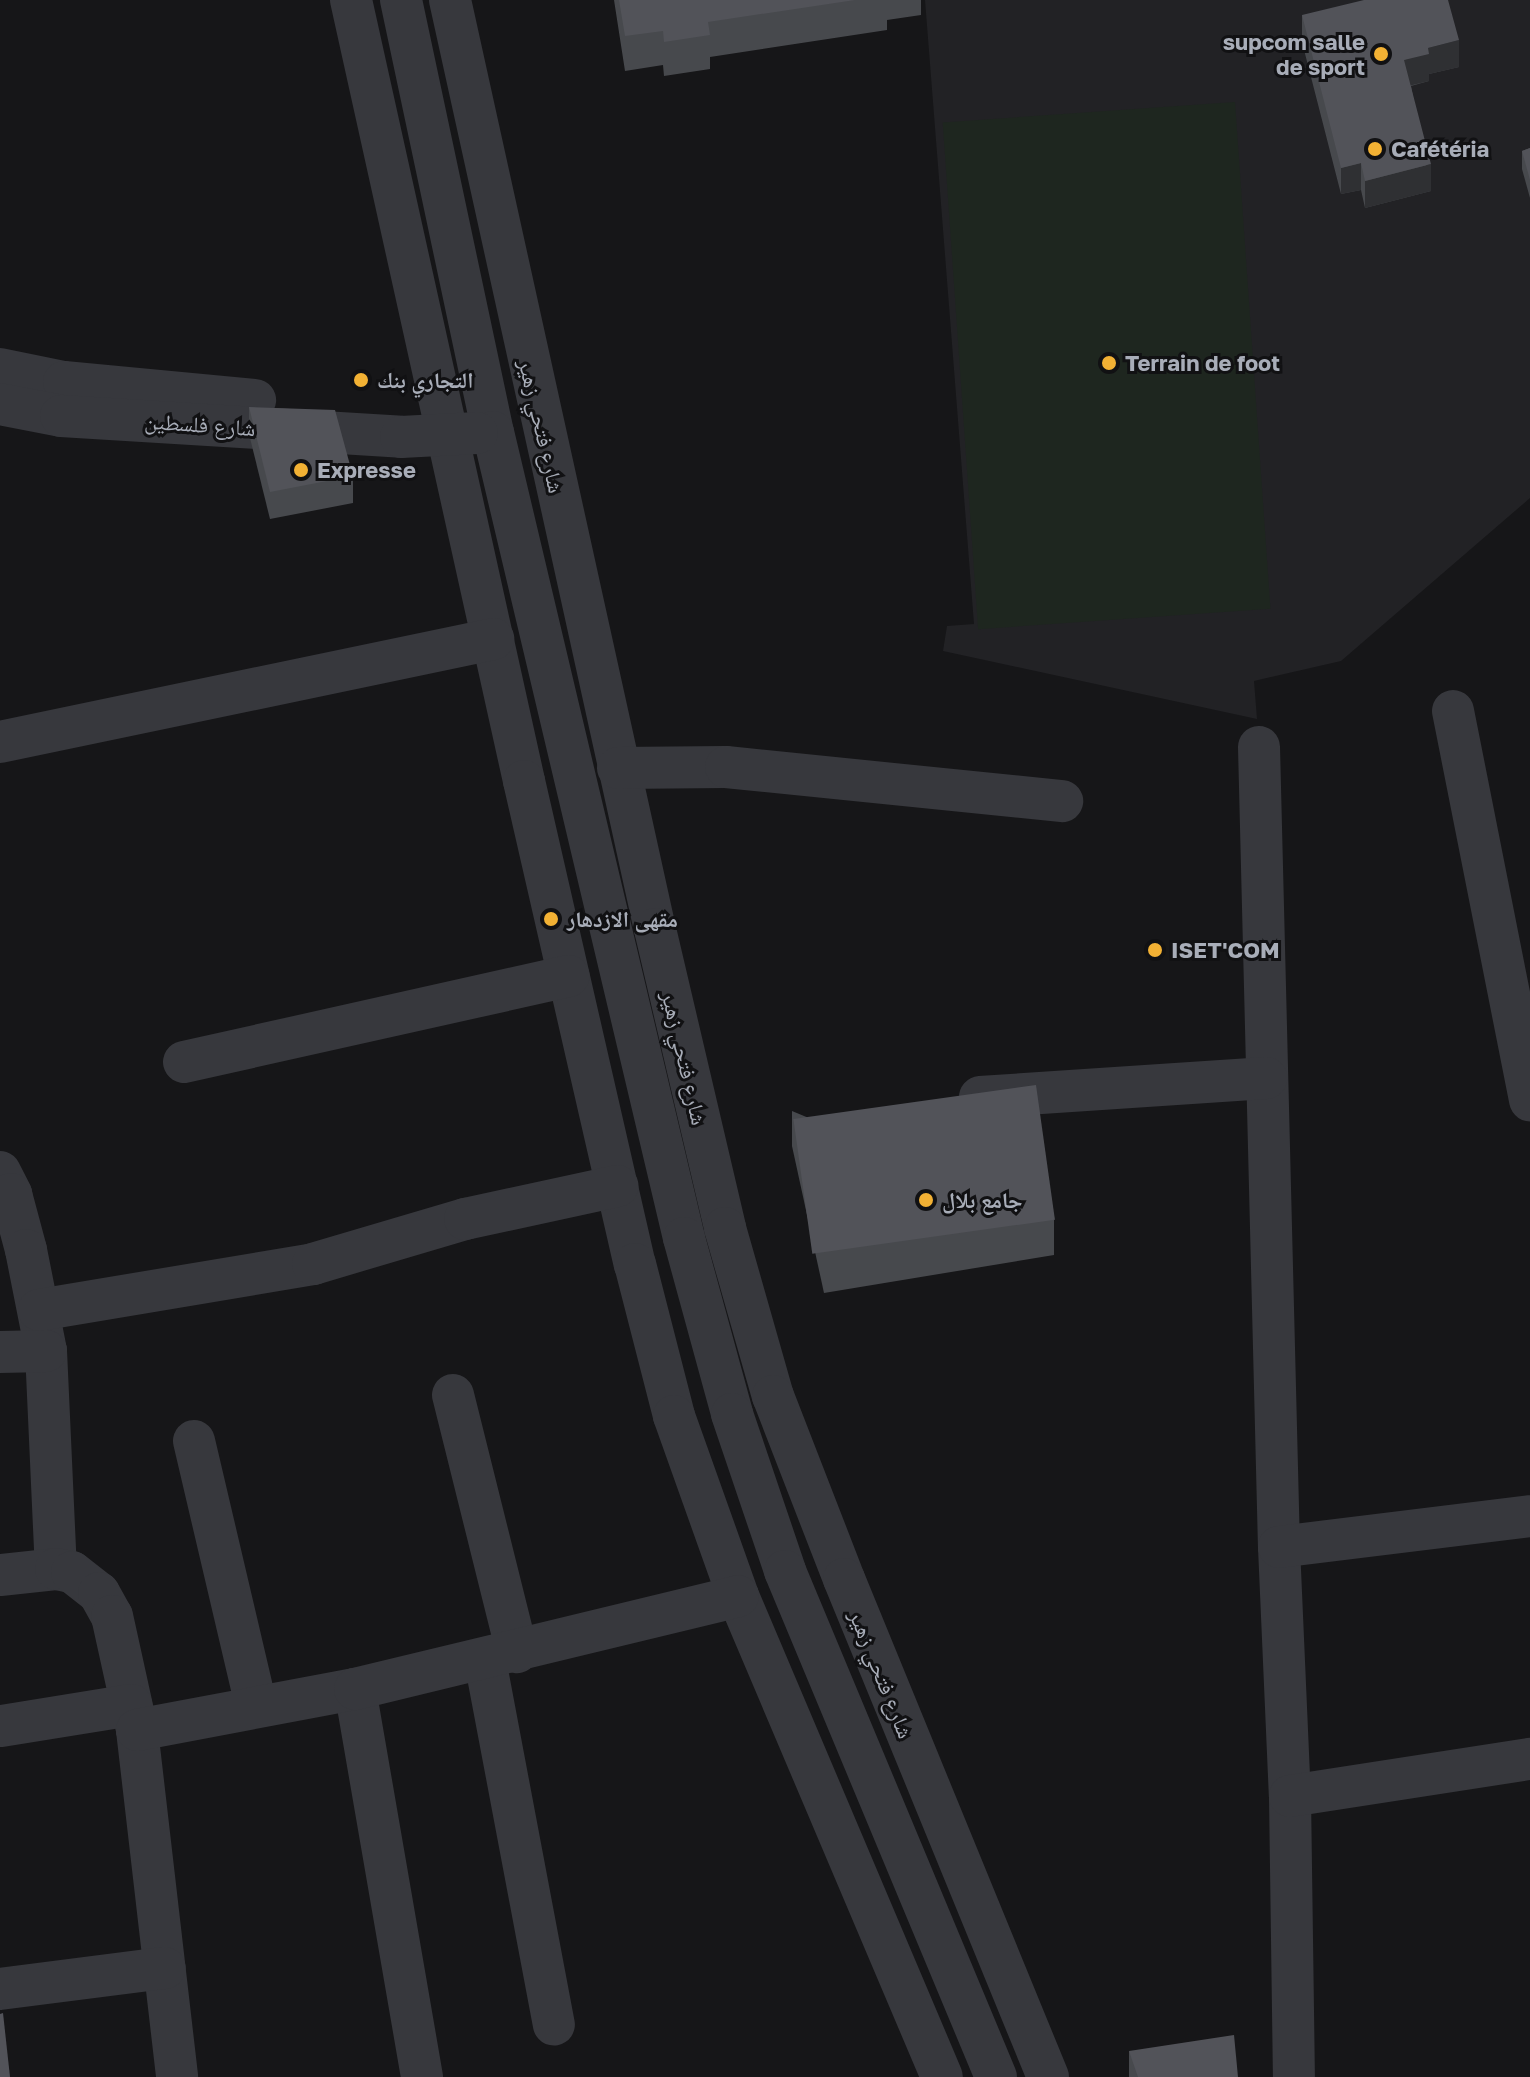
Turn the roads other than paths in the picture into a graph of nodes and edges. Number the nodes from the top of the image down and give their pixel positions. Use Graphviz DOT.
graph roads {
  1 [pos="351,0"];
  2 [pos="401,0"];
  3 [pos="450,0"];
  4 [pos="0,369"];
  5 [pos="0,404"];
  6 [pos="491,419"];
  7 [pos="446,422"];
  8 [pos="493,639"];
  9 [pos="1453,711"];
  10 [pos="0,742"];
  11 [pos="1259,747"];
  12 [pos="618,768"];
  13 [pos="1062,801"];
  14 [pos="569,976"];
  15 [pos="184,1062"];
  16 [pos="1266,1078"];
  17 [pos="963,1098"];
  18 [pos="1530,1100"];
  19 [pos="0,1172"];
  20 [pos="617,1186"];
  21 [pos="39,1310"];
  22 [pos="46,1351"];
  23 [pos="0,1352"];
  24 [pos="453,1395"];
  25 [pos="194,1441"];
  26 [pos="1530,1516"];
  27 [pos="1279,1547"];
  28 [pos="56,1569"];
  29 [pos="0,1575"];
  30 [pos="738,1596"];
  31 [pos="501,1656"];
  32 [pos="355,1689"];
  33 [pos="256,1706"];
  34 [pos="134,1718"];
  35 [pos="1,1726"];
  36 [pos="1530,1759"];
  37 [pos="1290,1796"];
  38 [pos="165,1968"];
  39 [pos="0,1989"];
  40 [pos="554,2025"];
  41 [pos="177,2077"];
  42 [pos="422,2077"];
  43 [pos="942,2077"];
  44 [pos="996,2077"];
  45 [pos="1048,2077"];
  46 [pos="1294,2077"];
  1 -- 7 [label="street"];
  2 -- 6 [label="street, شارع فتحي زهير"];
  3 -- 12 [label="street, شارع فتحي زهير"];
  4 -- 7 [label="street, شارع فلسطين"];
  5 -- 7 [label="street, شارع فلسطين"];
  6 -- 7 [label="street"];
  6 -- 44 [label="street, شارع فتحي زهير"];
  7 -- 8 [label="street"];
  8 -- 10 [label="street"];
  8 -- 14 [label="street"];
  9 -- 18 [label="street"];
  11 -- 16 [label="street"];
  12 -- 13 [label="street"];
  12 -- 45 [label="street, شارع فتحي زهير"];
  14 -- 15 [label="street"];
  14 -- 20 [label="street"];
  16 -- 17 [label="street"];
  16 -- 27 [label="street"];
  19 -- 21 [label="street"];
  20 -- 21 [label="street"];
  20 -- 30 [label="street"];
  21 -- 22 [label="street"];
  22 -- 23 [label="street"];
  22 -- 28 [label="street"];
  24 -- 31 [label="street"];
  25 -- 33 [label="street"];
  26 -- 27 [label="street"];
  27 -- 37 [label="street"];
  28 -- 29 [label="street"];
  28 -- 34 [label="street"];
  30 -- 31 [label="street"];
  30 -- 43 [label="street"];
  31 -- 32 [label="street"];
  31 -- 40 [label="street"];
  32 -- 33 [label="street"];
  32 -- 42 [label="street"];
  33 -- 34 [label="street"];
  34 -- 35 [label="street"];
  34 -- 38 [label="street"];
  36 -- 37 [label="street"];
  37 -- 46 [label="street"];
  38 -- 39 [label="street"];
  38 -- 41 [label="street"];
}
